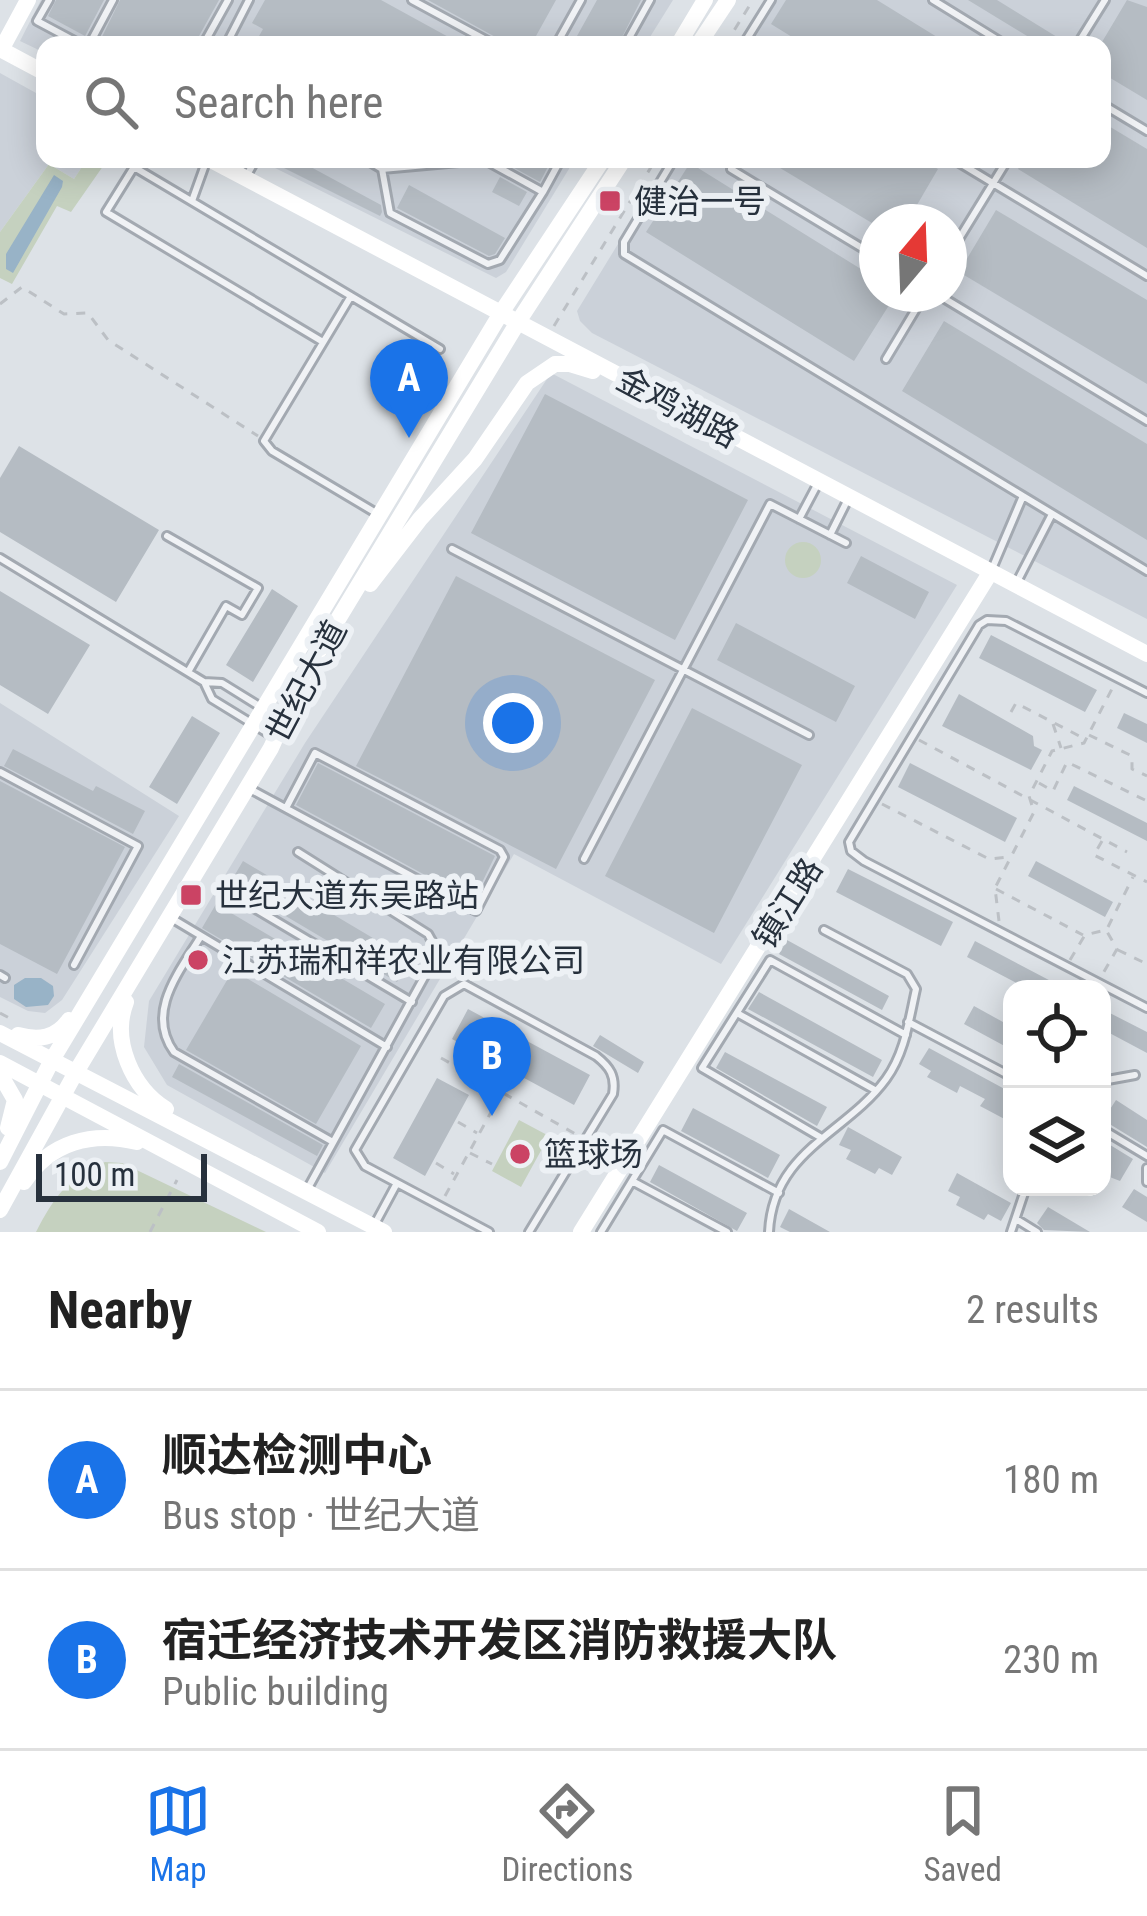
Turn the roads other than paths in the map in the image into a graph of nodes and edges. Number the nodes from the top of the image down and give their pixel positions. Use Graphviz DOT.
graph roads {
  1 [pos="28,0"];
  2 [pos="49,0"];
  3 [pos="113,0"];
  4 [pos="228,0"];
  5 [pos="249,0"];
  6 [pos="412,0"];
  7 [pos="581,0"];
  8 [pos="650,0"];
  9 [pos="705,0"];
  10 [pos="728,0"];
  11 [pos="770,0"];
  12 [pos="933,0"];
  13 [pos="1105,0"];
  14 [pos="68,36"];
  15 [pos="91,36"];
  16 [pos="208,36"];
  17 [pos="231,36"];
  18 [pos="478,36"];
  19 [pos="561,36"];
  20 [pos="630,36"];
  21 [pos="683,36"];
  22 [pos="704,36"];
  23 [pos="748,36"];
  24 [pos="991,36"];
  25 [pos="1083,36"];
  26 [pos="1,49"];
  27 [pos="36,68"];
  28 [pos="1111,109"];
  29 [pos="1147,131"];
  30 [pos="133,168"];
  31 [pos="137,168"];
  32 [pos="205,168"];
  33 [pos="226,168"];
  34 [pos="251,168"];
  35 [pos="396,168"];
  36 [pos="502,168"];
  37 [pos="556,168"];
  38 [pos="598,168"];
  39 [pos="617,168"];
  40 [pos="669,168"];
  41 [pos="968,168"];
  42 [pos="1002,168"];
  43 [pos="384,169"];
  44 [pos="731,169"];
  45 [pos="245,178"];
  46 [pos="993,183"];
  47 [pos="543,192"];
  48 [pos="192,201"];
  49 [pos="967,226"];
  50 [pos="859,246"];
  51 [pos="1147,276"];
  52 [pos="351,296"];
  53 [pos="915,312"];
  54 [pos="967,312"];
  55 [pos="509,318"];
  56 [pos="323,342"];
  57 [pos="440,350"];
  58 [pos="886,359"];
  59 [pos="642,388"];
  60 [pos="1147,422"];
  61 [pos="818,482"];
  62 [pos="1023,496"];
  63 [pos="849,498"];
  64 [pos="1052,514"];
  65 [pos="380,515"];
  66 [pos="799,519"];
  67 [pos="830,535"];
  68 [pos="167,536"];
  69 [pos="846,543"];
  70 [pos="452,549"];
  71 [pos="0,558"];
  72 [pos="1147,571"];
  73 [pos="990,573"];
  74 [pos="1016,586"];
  75 [pos="1147,654"];
  76 [pos="683,669"];
  77 [pos="188,672"];
  78 [pos="303,677"];
  79 [pos="204,682"];
  80 [pos="1147,693"];
  81 [pos="260,717"];
  82 [pos="279,729"];
  83 [pos="808,734"];
  84 [pos="0,772"];
  85 [pos="247,787"];
  86 [pos="286,808"];
  87 [pos="298,852"];
  88 [pos="584,859"];
  89 [pos="166,875"];
  90 [pos="227,892"];
  91 [pos="170,918"];
  92 [pos="824,930"];
  93 [pos="201,936"];
  94 [pos="74,965"];
  95 [pos="137,973"];
  96 [pos="412,1002"];
  97 [pos="1147,1009"];
  98 [pos="737,1013"];
  99 [pos="908,1022"];
  100 [pos="0,1030"];
  101 [pos="906,1035"];
  102 [pos="388,1047"];
  103 [pos="52,1060"];
  104 [pos="0,1063"];
  105 [pos="76,1072"];
  106 [pos="1003,1072"];
  107 [pos="0,1074"];
  108 [pos="1135,1075"];
  109 [pos="1111,1079"];
  110 [pos="40,1083"];
  111 [pos="876,1090"];
  112 [pos="62,1096"];
  113 [pos="1111,1134"];
  114 [pos="820,1137"];
  115 [pos="585,1140"];
  116 [pos="333,1142"];
  117 [pos="156,1146"];
  118 [pos="0,1147"];
  119 [pos="1147,1156"];
  120 [pos="0,1162"];
  121 [pos="1147,1168"];
  122 [pos="628,1172"];
  123 [pos="280,1177"];
  124 [pos="1147,1182"];
  125 [pos="397,1183"];
  126 [pos="306,1191"];
  127 [pos="779,1193"];
  128 [pos="1023,1196"];
  129 [pos="0,1214"];
  130 [pos="1016,1219"];
  131 [pos="379,1229"];
  132 [pos="318,1232"];
  133 [pos="489,1232"];
  134 [pos="529,1232"];
  135 [pos="581,1232"];
  136 [pos="601,1232"];
  137 [pos="727,1232"];
  138 [pos="769,1232"];
  139 [pos="1011,1232"];
  140 [pos="1037,1232"];
  1 -- 26 [label="street"];
  2 -- 14 [label="lane"];
  3 -- 15 [label="lane"];
  4 -- 16 [label="lane"];
  5 -- 17 [label="lane"];
  6 -- 18 [label="lane"];
  7 -- 19 [label="lane"];
  8 -- 20 [label="lane"];
  9 -- 21 [label="street"];
  10 -- 22 [label="street"];
  11 -- 23 [label="lane"];
  12 -- 24 [label="lane"];
  13 -- 25 [label="lane"];
  26 -- 27 [label="street"];
  28 -- 29 [label="lane"];
  30 -- 56 [label="lane"];
  31 -- 48 [label="lane"];
  32 -- 48 [label="lane"];
  33 -- 45 [label="street, 金鸡湖路"];
  34 -- 45 [label="lane"];
  35 -- 43 [label="lane"];
  36 -- 47 [label="lane"];
  37 -- 47 [label="lane"];
  38 -- 55 [label="street, 世纪大道"];
  39 -- 55 [label="street, 世纪大道"];
  40 -- 62 [label="lane"];
  41 -- 46 [label="lane"];
  42 -- 46 [label="lane"];
  43 -- 47 [label="lane"];
  44 -- 50 [label="lane"];
  45 -- 55 [label="street, 金鸡湖路"];
  46 -- 49 [label="lane"];
  46 -- 51 [label="lane"];
  48 -- 52 [label="lane"];
  52 -- 56 [label="lane"];
  52 -- 57 [label="lane"];
  53 -- 58 [label="lane"];
  54 -- 60 [label="lane"];
  55 -- 59 [label="street, 金鸡湖路"];
  55 -- 65 [label="street, 世纪大道"];
  55 -- 78 [label="street, 世纪大道"];
  56 -- 65 [label="lane"];
  59 -- 61 [label="street, 金鸡湖路"];
  59 -- 78 [label="street"];
  61 -- 63 [label="street, 金鸡湖路"];
  61 -- 66 [label="lane"];
  62 -- 64 [label="lane"];
  62 -- 73 [label="lane"];
  63 -- 67 [label="lane"];
  63 -- 73 [label="street, 金鸡湖路"];
  64 -- 72 [label="lane"];
  64 -- 74 [label="lane"];
  65 -- 81 [label="street, 世纪大道"];
  66 -- 67 [label="lane"];
  66 -- 76 [label="lane"];
  67 -- 69 [label="lane"];
  68 -- 77 [label="lane"];
  70 -- 76 [label="lane"];
  71 -- 77 [label="lane"];
  73 -- 74 [label="street, 金鸡湖路"];
  73 -- 122 [label="street, 镇江路"];
  74 -- 75 [label="street, 金鸡湖路"];
  76 -- 83 [label="lane"];
  76 -- 88 [label="lane"];
  77 -- 79 [label="lane"];
  78 -- 82 [label="street, 世纪大道"];
  79 -- 81 [label="lane"];
  79 -- 81 [label="lane"];
  80 -- 97 [label="lane"];
  81 -- 82 [label="lane"];
  81 -- 82 [label="lane"];
  81 -- 89 [label="street, 世纪大道"];
  82 -- 85 [label="street, 世纪大道"];
  84 -- 94 [label="lane"];
  85 -- 86 [label="lane"];
  85 -- 91 [label="street, 世纪大道"];
  86 -- 86 [label="lane"];
  87 -- 96 [label="lane"];
  89 -- 100 [label="street"];
  89 -- 103 [label="street, 世纪大道"];
  90 -- 96 [label="lane"];
  91 -- 93 [label="lane"];
  91 -- 95 [label="street, 世纪大道"];
  92 -- 99 [label="lane"];
  93 -- 102 [label="lane"];
  93 -- 116 [label="lane"];
  95 -- 105 [label="street, 世纪大道"];
  95 -- 123 [label="street"];
  96 -- 102 [label="lane"];
  98 -- 101 [label="lane"];
  98 -- 111 [label="lane"];
  98 -- 114 [label="lane"];
  99 -- 101 [label="lane"];
  99 -- 106 [label="lane"];
  100 -- 103 [label="street"];
  101 -- 111 [label="lane"];
  102 -- 116 [label="lane"];
  103 -- 105 [label="street"];
  103 -- 110 [label="street, 世纪大道"];
  104 -- 110 [label="street"];
  105 -- 112 [label="street, 世纪大道"];
  105 -- 123 [label="street"];
  107 -- 118 [label="street"];
  108 -- 109 [label="lane"];
  110 -- 112 [label="street"];
  110 -- 120 [label="street, 世纪大道"];
  111 -- 114 [label="lane"];
  112 -- 117 [label="street"];
  112 -- 129 [label="street, 世纪大道"];
  113 -- 119 [label="lane"];
  114 -- 127 [label="lane"];
  115 -- 122 [label="lane"];
  115 -- 125 [label="lane"];
  115 -- 134 [label="lane"];
  116 -- 126 [label="lane"];
  117 -- 129 [label="street"];
  117 -- 132 [label="street"];
  121 -- 124 [label="lane"];
  122 -- 127 [label="lane"];
  122 -- 135 [label="street, 镇江路"];
  122 -- 136 [label="lane"];
  122 -- 137 [label="lane"];
  123 -- 126 [label="street"];
  125 -- 131 [label="lane"];
  125 -- 133 [label="lane"];
  126 -- 131 [label="street"];
  127 -- 138 [label="lane"];
  128 -- 130 [label="lane"];
  130 -- 139 [label="lane"];
  130 -- 140 [label="lane"];
}
